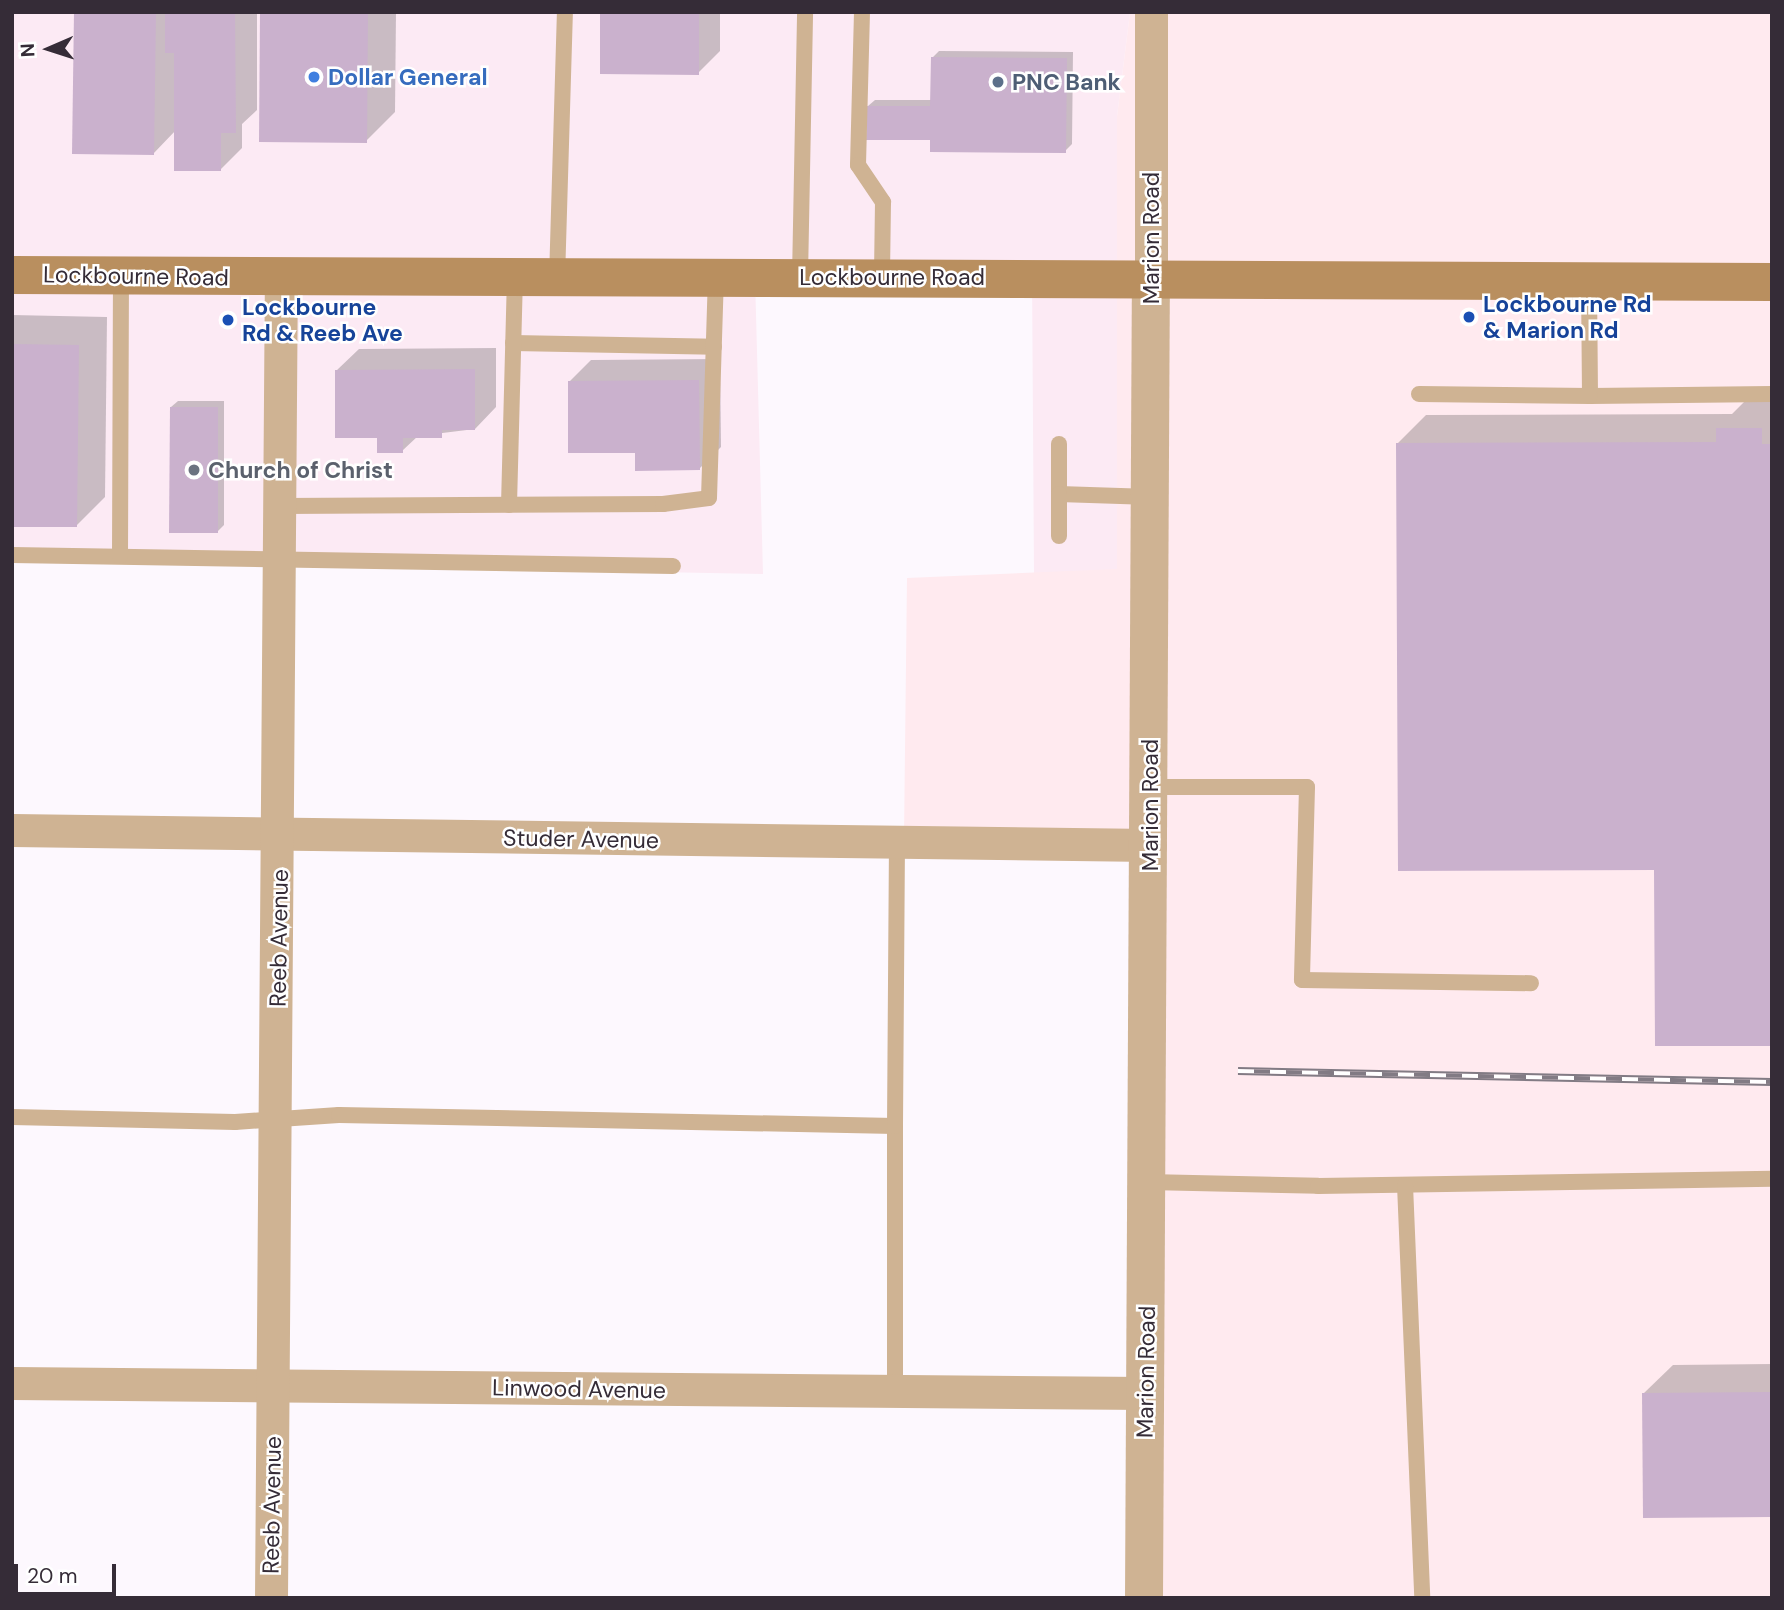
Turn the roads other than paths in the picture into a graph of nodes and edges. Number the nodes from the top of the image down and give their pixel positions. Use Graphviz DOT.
graph roads {
  1 [pos="565,12"];
  2 [pos="804,12"];
  3 [pos="862,12"];
  4 [pos="1152,12"];
  5 [pos="12,275"];
  6 [pos="121,276"];
  7 [pos="882,276"];
  8 [pos="716,277"];
  9 [pos="800,277"];
  10 [pos="1151,277"];
  11 [pos="281,278"];
  12 [pos="515,279"];
  13 [pos="557,279"];
  14 [pos="1589,281"];
  15 [pos="1772,282"];
  16 [pos="513,343"];
  17 [pos="714,347"];
  18 [pos="1419,394"];
  19 [pos="1772,394"];
  20 [pos="1590,396"];
  21 [pos="1059,444"];
  22 [pos="1059,494"];
  23 [pos="1151,497"];
  24 [pos="509,505"];
  25 [pos="281,506"];
  26 [pos="1059,536"];
  27 [pos="12,555"];
  28 [pos="120,556"];
  29 [pos="281,559"];
  30 [pos="673,566"];
  31 [pos="1151,787"];
  32 [pos="12,830"];
  33 [pos="280,835"];
  34 [pos="897,842"];
  35 [pos="1150,845"];
  36 [pos="1531,983"];
  37 [pos="12,1117"];
  38 [pos="277,1120"];
  39 [pos="895,1126"];
  40 [pos="1772,1179"];
  41 [pos="1148,1182"];
  42 [pos="1405,1185"];
  43 [pos="12,1384"];
  44 [pos="274,1385"];
  45 [pos="895,1393"];
  46 [pos="1146,1393"];
  47 [pos="271,1598"];
  48 [pos="1144,1598"];
  49 [pos="1422,1598"];
  1 -- 13 [label="lane"];
  2 -- 9 [label="lane"];
  3 -- 7 [label="lane"];
  4 -- 10 [label="street, Marion Road"];
  5 -- 6 [label="main road, Lockbourne Road"];
  6 -- 11 [label="main road, Lockbourne Road"];
  6 -- 28 [label="lane"];
  7 -- 9 [label="main road, Lockbourne Road"];
  7 -- 10 [label="main road, Lockbourne Road"];
  8 -- 9 [label="main road, Lockbourne Road"];
  8 -- 13 [label="main road, Lockbourne Road"];
  8 -- 17 [label="lane"];
  10 -- 14 [label="main road, Lockbourne Road"];
  10 -- 23 [label="street, Marion Road"];
  11 -- 12 [label="main road, Lockbourne Road"];
  11 -- 25 [label="street, Reeb Avenue"];
  12 -- 13 [label="main road, Lockbourne Road"];
  12 -- 16 [label="lane"];
  14 -- 15 [label="main road, Lockbourne Road"];
  14 -- 20 [label="lane"];
  16 -- 17 [label="lane"];
  16 -- 24 [label="lane"];
  17 -- 24 [label="lane"];
  18 -- 20 [label="lane"];
  19 -- 20 [label="lane"];
  21 -- 22 [label="lane"];
  22 -- 23 [label="lane"];
  22 -- 26 [label="lane"];
  23 -- 31 [label="street, Marion Road"];
  24 -- 25 [label="lane"];
  25 -- 29 [label="street, Reeb Avenue"];
  27 -- 28 [label="lane"];
  28 -- 29 [label="lane"];
  29 -- 30 [label="lane"];
  29 -- 33 [label="street, Reeb Avenue"];
  31 -- 35 [label="street, Marion Road"];
  31 -- 36 [label="lane"];
  32 -- 33 [label="street, Studer Avenue"];
  33 -- 34 [label="street, Studer Avenue"];
  33 -- 38 [label="street, Reeb Avenue"];
  34 -- 35 [label="street, Studer Avenue"];
  34 -- 39 [label="lane"];
  35 -- 41 [label="street, Marion Road"];
  37 -- 38 [label="lane"];
  38 -- 39 [label="lane"];
  38 -- 44 [label="street, Reeb Avenue"];
  39 -- 45 [label="lane"];
  40 -- 42 [label="lane"];
  41 -- 42 [label="lane"];
  41 -- 46 [label="street, Marion Road"];
  42 -- 49 [label="lane"];
  43 -- 44 [label="street, Linwood Avenue"];
  44 -- 45 [label="street, Linwood Avenue"];
  44 -- 47 [label="street, Reeb Avenue"];
  45 -- 46 [label="street, Linwood Avenue"];
  46 -- 48 [label="street, Marion Road"];
}
